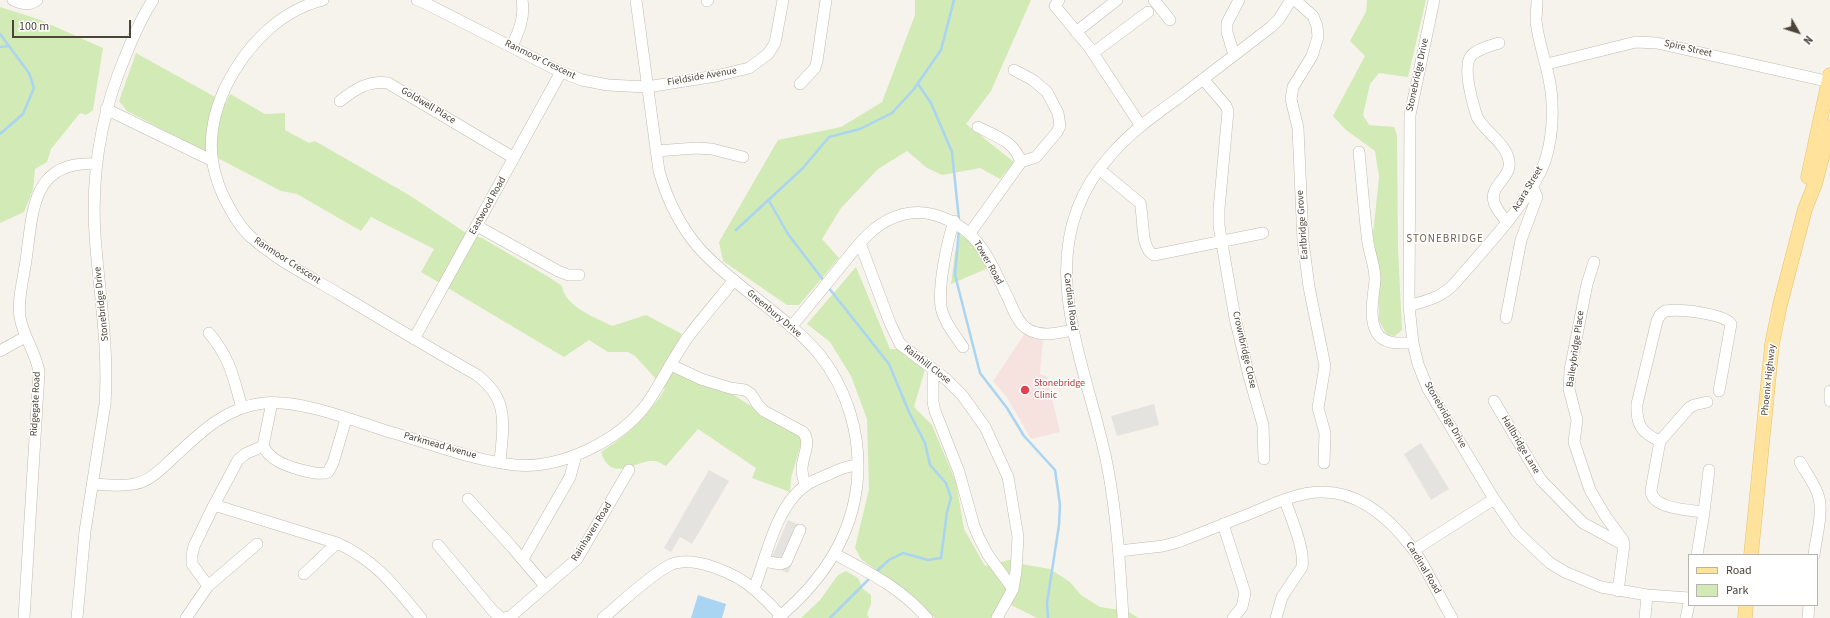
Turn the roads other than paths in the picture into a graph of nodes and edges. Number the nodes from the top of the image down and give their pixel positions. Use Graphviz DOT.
graph roads {
  1 [pos="13,0"];
  2 [pos="38,0"];
  3 [pos="153,0"];
  4 [pos="323,0"];
  5 [pos="417,0"];
  6 [pos="522,0"];
  7 [pos="636,0"];
  8 [pos="782,0"];
  9 [pos="826,0"];
  10 [pos="1117,0"];
  11 [pos="1154,0"];
  12 [pos="1239,0"];
  13 [pos="1434,0"];
  14 [pos="1537,0"];
  15 [pos="1290,1"];
  16 [pos="1057,3"];
  17 [pos="1148,12"];
  18 [pos="1170,20"];
  19 [pos="1076,32"];
  20 [pos="1499,43"];
  21 [pos="512,46"];
  22 [pos="1093,53"];
  23 [pos="1234,55"];
  24 [pos="1547,64"];
  25 [pos="1014,70"];
  26 [pos="561,72"];
  27 [pos="1203,79"];
  28 [pos="1830,79"];
  29 [pos="800,84"];
  30 [pos="647,86"];
  31 [pos="340,102"];
  32 [pos="106,109"];
  33 [pos="1141,126"];
  34 [pos="1830,127"];
  35 [pos="978,128"];
  36 [pos="656,151"];
  37 [pos="1359,152"];
  38 [pos="743,157"];
  39 [pos="514,158"];
  40 [pos="211,160"];
  41 [pos="1021,162"];
  42 [pos="96,164"];
  43 [pos="1099,169"];
  44 [pos="1532,186"];
  45 [pos="1805,209"];
  46 [pos="954,221"];
  47 [pos="1507,222"];
  48 [pos="477,226"];
  49 [pos="1263,232"];
  50 [pos="970,233"];
  51 [pos="1221,240"];
  52 [pos="860,243"];
  53 [pos="1594,262"];
  54 [pos="579,275"];
  55 [pos="734,280"];
  56 [pos="1409,306"];
  57 [pos="1506,318"];
  58 [pos="791,327"];
  59 [pos="1073,330"];
  60 [pos="209,333"];
  61 [pos="25,337"];
  62 [pos="414,339"];
  63 [pos="1413,342"];
  64 [pos="964,347"];
  65 [pos="0,351"];
  66 [pos="671,364"];
  67 [pos="934,369"];
  68 [pos="1719,390"];
  69 [pos="1830,391"];
  70 [pos="1494,400"];
  71 [pos="1830,401"];
  72 [pos="272,402"];
  73 [pos="1707,402"];
  74 [pos="242,408"];
  75 [pos="346,419"];
  76 [pos="1660,441"];
  77 [pos="263,446"];
  78 [pos="576,455"];
  79 [pos="1264,459"];
  80 [pos="500,462"];
  81 [pos="1800,462"];
  82 [pos="1324,463"];
  83 [pos="858,465"];
  84 [pos="629,470"];
  85 [pos="1709,470"];
  86 [pos="92,484"];
  87 [pos="805,485"];
  88 [pos="1494,498"];
  89 [pos="468,499"];
  90 [pos="1285,500"];
  91 [pos="214,505"];
  92 [pos="1704,512"];
  93 [pos="1223,524"];
  94 [pos="800,530"];
  95 [pos="337,543"];
  96 [pos="257,544"];
  97 [pos="438,545"];
  98 [pos="1624,545"];
  99 [pos="1414,550"];
  100 [pos="1119,551"];
  101 [pos="836,554"];
  102 [pos="1698,554"];
  103 [pos="1751,554"];
  104 [pos="1814,554"];
  105 [pos="523,559"];
  106 [pos="764,561"];
  107 [pos="304,574"];
  108 [pos="208,586"];
  109 [pos="545,586"];
  110 [pos="754,589"];
  111 [pos="1013,589"];
  112 [pos="1618,591"];
  113 [pos="1647,595"];
  114 [pos="1688,598"];
  115 [pos="1689,606"];
  116 [pos="1746,606"];
  117 [pos="1809,606"];
  118 [pos="780,617"];
  119 [pos="24,618"];
  120 [pos="77,618"];
  121 [pos="186,618"];
  122 [pos="421,618"];
  123 [pos="507,618"];
  124 [pos="603,618"];
  125 [pos="927,618"];
  126 [pos="997,618"];
  127 [pos="1123,618"];
  128 [pos="1233,618"];
  129 [pos="1276,618"];
  130 [pos="1452,618"];
  131 [pos="1645,618"];
  132 [pos="1686,618"];
  133 [pos="1745,618"];
  134 [pos="1808,618"];
  1 -- 2 [label="street"];
  3 -- 32 [label="street, Stonebridge Drive"];
  4 -- 40 [label="street, Ranmoor Crescent"];
  5 -- 21 [label="street, Ranmoor Crescent"];
  6 -- 21 [label="street"];
  7 -- 30 [label="street, Greenbury Drive"];
  8 -- 30 [label="street, Fieldside Avenue"];
  9 -- 29 [label="street"];
  10 -- 19 [label="street"];
  11 -- 18 [label="street"];
  12 -- 23 [label="street"];
  13 -- 56 [label="street, Stonebridge Drive"];
  14 -- 24 [label="street, Acara Street"];
  15 -- 23 [label="street, Cardinal Road"];
  15 -- 82 [label="street, Earlbridge Grove"];
  16 -- 19 [label="street"];
  17 -- 22 [label="street"];
  19 -- 22 [label="street"];
  20 -- 47 [label="street"];
  21 -- 26 [label="street, Ranmoor Crescent"];
  22 -- 33 [label="street"];
  23 -- 27 [label="street, Cardinal Road"];
  24 -- 28 [label="street, Spire Street"];
  24 -- 44 [label="street, Acara Street"];
  25 -- 41 [label="street"];
  26 -- 30 [label="street, Ranmoor Crescent"];
  26 -- 39 [label="street, Eastwood Road"];
  27 -- 33 [label="street, Cardinal Road"];
  27 -- 51 [label="street, Crownbridge Close"];
  28 -- 45 [label="main road, Phoenix Highway"];
  30 -- 36 [label="street, Greenbury Drive"];
  31 -- 39 [label="street, Goldwell Place"];
  32 -- 40 [label="street"];
  32 -- 42 [label="street, Stonebridge Drive"];
  33 -- 43 [label="street, Cardinal Road"];
  34 -- 45 [label="main road, Phoenix Highway"];
  35 -- 41 [label="street"];
  36 -- 38 [label="street"];
  36 -- 55 [label="street, Greenbury Drive"];
  37 -- 63 [label="street"];
  39 -- 48 [label="street, Eastwood Road"];
  40 -- 62 [label="street, Ranmoor Crescent"];
  41 -- 50 [label="street"];
  42 -- 61 [label="street, Ridgegate Road"];
  42 -- 86 [label="street, Stonebridge Drive"];
  43 -- 51 [label="street"];
  43 -- 59 [label="street, Cardinal Road"];
  44 -- 47 [label="street, Acara Street"];
  44 -- 57 [label="street"];
  45 -- 103 [label="main road, Phoenix Highway"];
  46 -- 50 [label="street, Tower Road"];
  46 -- 52 [label="street, Tower Road"];
  46 -- 64 [label="street"];
  47 -- 56 [label="street, Acara Street"];
  48 -- 54 [label="street"];
  48 -- 62 [label="street, Eastwood Road"];
  49 -- 51 [label="street"];
  50 -- 59 [label="street, Tower Road"];
  51 -- 79 [label="street, Crownbridge Close"];
  52 -- 58 [label="street, Tower Road"];
  52 -- 67 [label="street, Rainhill Close"];
  53 -- 98 [label="street, Baileybridge Place"];
  55 -- 58 [label="street, Greenbury Drive"];
  55 -- 66 [label="street, Parkmead Avenue"];
  56 -- 63 [label="street, Stonebridge Drive"];
  58 -- 83 [label="street, Greenbury Drive"];
  59 -- 100 [label="street, Cardinal Road"];
  60 -- 74 [label="street"];
  61 -- 65 [label="street"];
  61 -- 119 [label="street, Ridgegate Road"];
  62 -- 80 [label="street, Ranmoor Crescent"];
  63 -- 88 [label="street, Stonebridge Drive"];
  66 -- 78 [label="street, Parkmead Avenue"];
  66 -- 87 [label="street"];
  67 -- 111 [label="street"];
  67 -- 111 [label="street, Rainhill Close"];
  68 -- 76 [label="street"];
  69 -- 71 [label="street"];
  70 -- 98 [label="street, Hallbridge Lane"];
  72 -- 74 [label="street, Parkmead Avenue"];
  72 -- 75 [label="street, Parkmead Avenue"];
  72 -- 77 [label="street"];
  73 -- 76 [label="street"];
  74 -- 86 [label="street, Parkmead Avenue"];
  75 -- 77 [label="street"];
  75 -- 80 [label="street, Parkmead Avenue"];
  76 -- 92 [label="street"];
  77 -- 91 [label="street"];
  78 -- 80 [label="street, Parkmead Avenue"];
  78 -- 105 [label="street"];
  81 -- 104 [label="street"];
  83 -- 87 [label="street"];
  83 -- 101 [label="street, Greenbury Drive"];
  84 -- 109 [label="street, Rainhaven Road"];
  85 -- 92 [label="street"];
  86 -- 120 [label="street, Stonebridge Drive"];
  87 -- 106 [label="street"];
  88 -- 99 [label="street"];
  88 -- 112 [label="street, Stonebridge Drive"];
  89 -- 105 [label="street"];
  90 -- 93 [label="street, Cardinal Road"];
  90 -- 99 [label="street, Cardinal Road"];
  90 -- 129 [label="street"];
  91 -- 95 [label="street"];
  91 -- 108 [label="street"];
  92 -- 102 [label="street"];
  93 -- 100 [label="street, Cardinal Road"];
  93 -- 128 [label="street"];
  94 -- 106 [label="street"];
  95 -- 107 [label="street"];
  95 -- 122 [label="street"];
  96 -- 108 [label="street"];
  97 -- 123 [label="street, Rainhaven Road"];
  98 -- 112 [label="street"];
  99 -- 130 [label="street, Cardinal Road"];
  100 -- 127 [label="street, Cardinal Road"];
  101 -- 118 [label="street, Greenbury Drive"];
  101 -- 125 [label="street"];
  105 -- 109 [label="street"];
  106 -- 110 [label="street"];
  108 -- 121 [label="street"];
  109 -- 123 [label="street, Rainhaven Road"];
  110 -- 118 [label="street"];
  110 -- 124 [label="street"];
  111 -- 126 [label="street, Rainhill Close"];
  112 -- 113 [label="street, Stonebridge Drive"];
  113 -- 114 [label="street, Stonebridge Drive"];
  113 -- 131 [label="street"];
  115 -- 132 [label="street"];
  116 -- 133 [label="main road"];
  117 -- 134 [label="street"];
}
